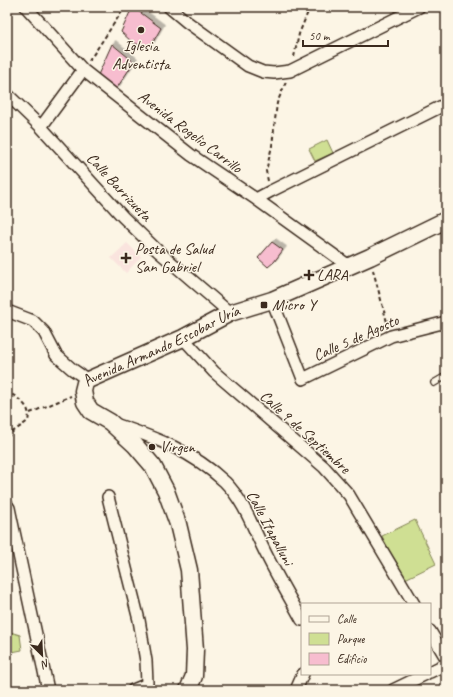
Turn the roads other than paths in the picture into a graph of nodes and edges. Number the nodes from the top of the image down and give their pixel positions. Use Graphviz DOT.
graph roads {
  1 [pos="26,7"];
  2 [pos="169,7"];
  3 [pos="419,7"];
  4 [pos="83,70"];
  5 [pos="7,94"];
  6 [pos="446,104"];
  7 [pos="41,127"];
  8 [pos="256,199"];
  9 [pos="446,220"];
  10 [pos="349,266"];
  11 [pos="272,300"];
  12 [pos="7,311"];
  13 [pos="230,313"];
  14 [pos="446,322"];
  15 [pos="183,338"];
  16 [pos="446,376"];
  17 [pos="434,384"];
  18 [pos="86,385"];
  19 [pos="110,422"];
  20 [pos="108,497"];
  21 [pos="7,505"];
  22 [pos="413,603"];
  23 [pos="301,618"];
  24 [pos="431,635"];
  25 [pos="446,658"];
  26 [pos="446,664"];
  27 [pos="431,672"];
  28 [pos="303,675"];
  29 [pos="424,675"];
  30 [pos="48,690"];
  31 [pos="133,690"];
  32 [pos="188,690"];
  33 [pos="296,690"];
  34 [pos="393,690"];
  1 -- 4 [label="street, Avenida Rogelio Carrillo"];
  2 -- 3 [label="street"];
  4 -- 7 [label="street"];
  4 -- 8 [label="street, Avenida Rogelio Carrillo"];
  5 -- 7 [label="street, Calle Barrizueta"];
  6 -- 8 [label="street"];
  7 -- 13 [label="street, Calle Barrizueta"];
  8 -- 10 [label="street, Avenida Rogelio Carrillo"];
  9 -- 10 [label="main road, Avenida Armando Escobar Uría"];
  10 -- 11 [label="main road, Avenida Armando Escobar Uría"];
  11 -- 13 [label="main road, Avenida Armando Escobar Uría"];
  11 -- 14 [label="street, Calle 5 de Agosto"];
  12 -- 18 [label="street"];
  13 -- 15 [label="main road, Avenida Armando Escobar Uría"];
  15 -- 18 [label="main road, Avenida Armando Escobar Uría"];
  15 -- 22 [label="street, Calle 9 de Septiembre"];
  16 -- 17 [label="lane"];
  18 -- 19 [label="main road, Avenida Armando Escobar Uría"];
  19 -- 23 [label="street, Calle Itapalluni"];
  19 -- 32 [label="main road, Avenida Armando Escobar Uría"];
  20 -- 31 [label="street"];
  21 -- 30 [label="street"];
  24 -- 25 [label="street"];
  26 -- 27 [label="street"];
  28 -- 33 [label="street"];
  29 -- 34 [label="street"];
}
